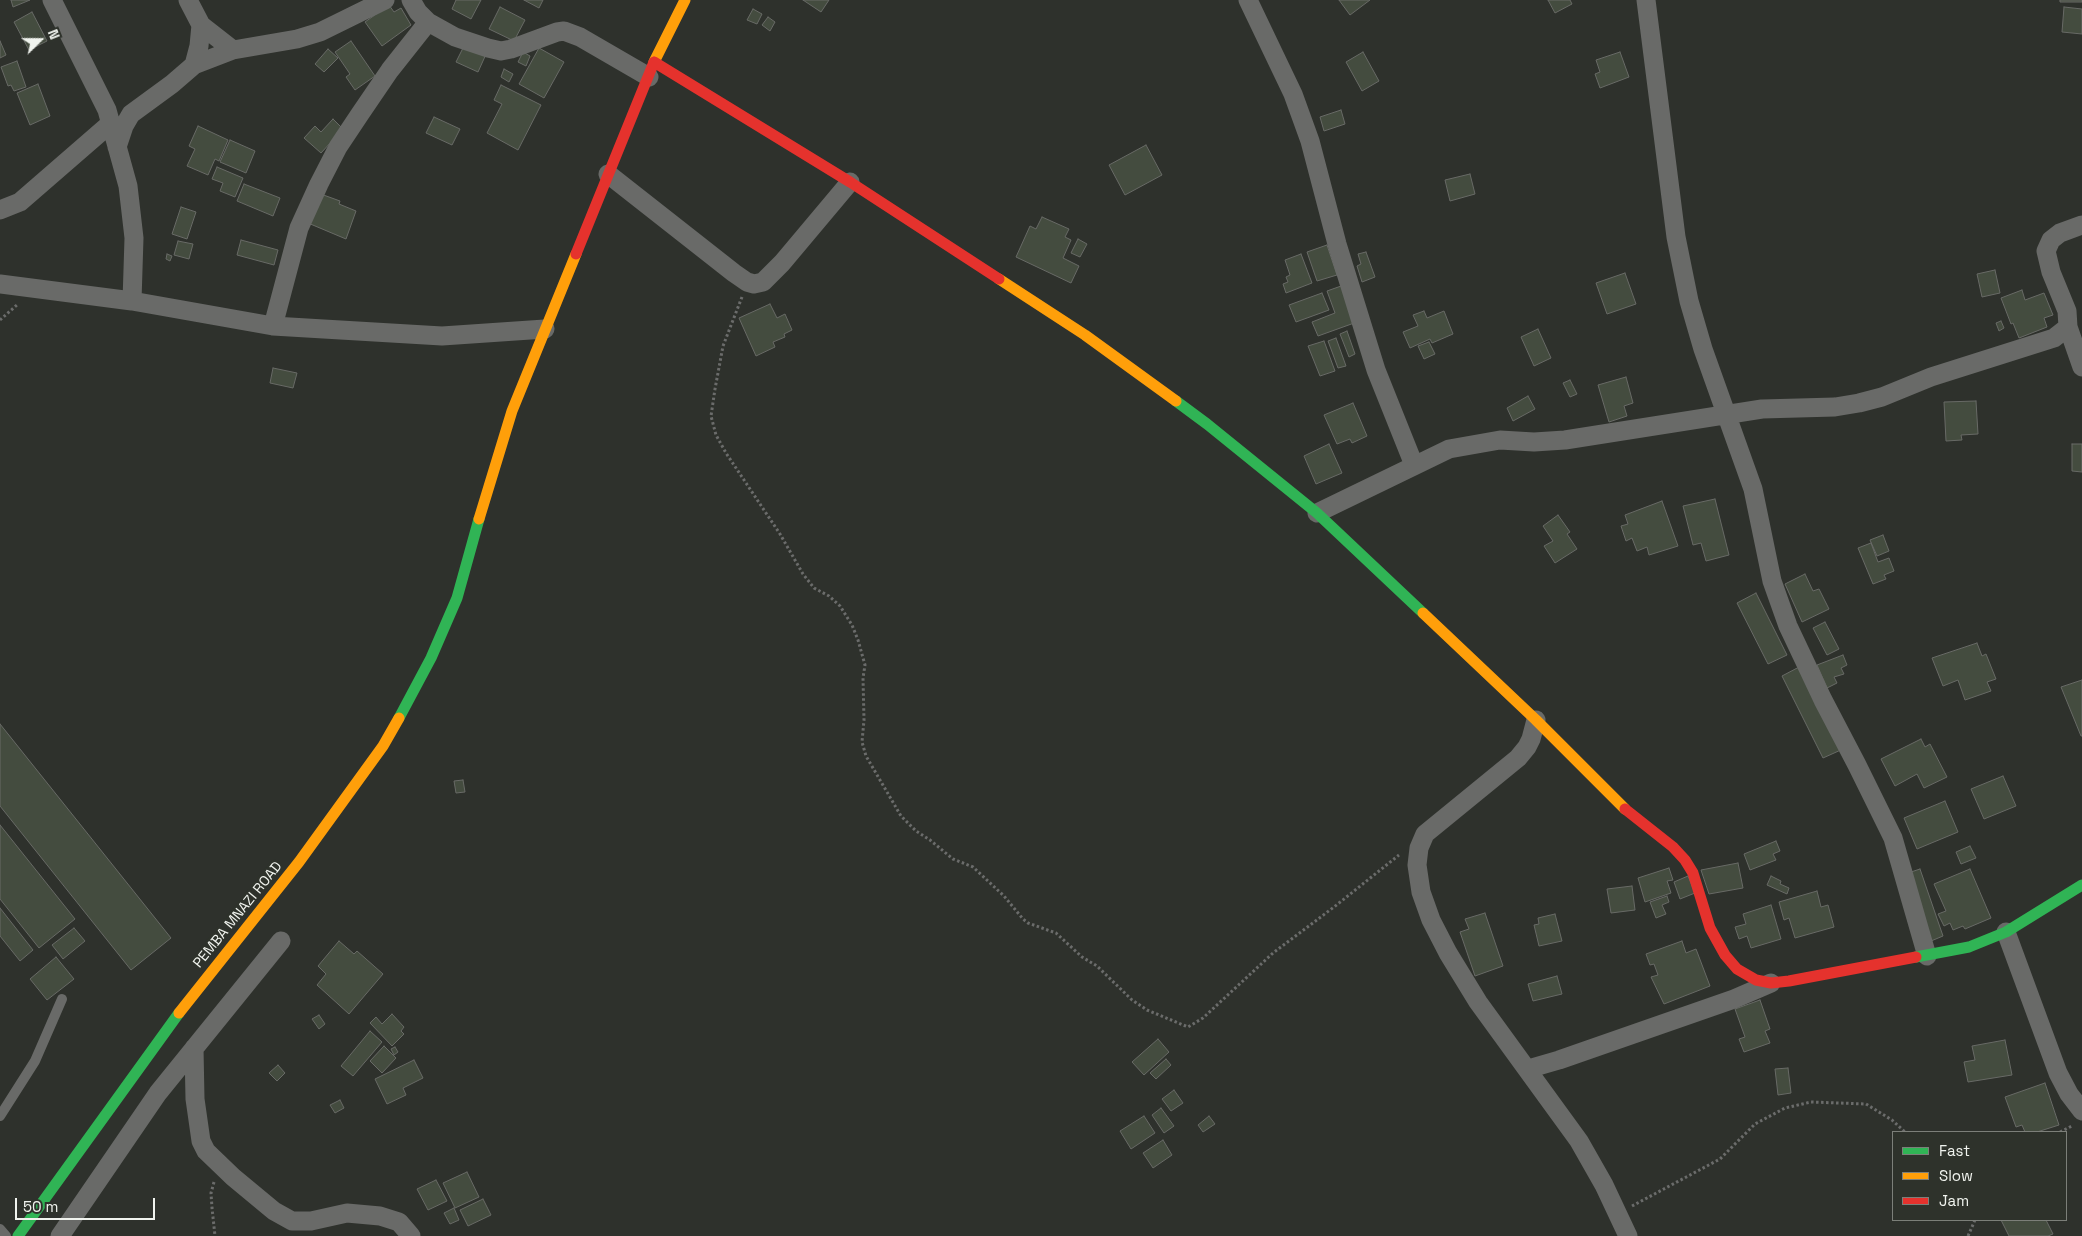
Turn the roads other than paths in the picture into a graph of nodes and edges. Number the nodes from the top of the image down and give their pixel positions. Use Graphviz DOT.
graph roads {
  1 [pos="52,0"];
  2 [pos="188,0"];
  3 [pos="385,0"];
  4 [pos="411,0"];
  5 [pos="685,0"];
  6 [pos="1248,0"];
  7 [pos="1646,0"];
  8 [pos="428,22"];
  9 [pos="201,25"];
  10 [pos="233,50"];
  11 [pos="194,65"];
  12 [pos="651,69"];
  13 [pos="131,114"];
  14 [pos="109,117"];
  15 [pos="117,147"];
  16 [pos="608,174"];
  17 [pos="850,182"];
  18 [pos="0,210"];
  19 [pos="2082,225"];
  20 [pos="0,284"];
  21 [pos="132,302"];
  22 [pos="273,326"];
  23 [pos="2068,327"];
  24 [pos="545,329"];
  25 [pos="2082,367"];
  26 [pos="1726,414"];
  27 [pos="1414,465"];
  28 [pos="1317,514"];
  29 [pos="1536,720"];
  30 [pos="2082,885"];
  31 [pos="2006,932"];
  32 [pos="281,941"];
  33 [pos="1927,956"];
  34 [pos="1772,983"];
  35 [pos="62,999"];
  36 [pos="194,1048"];
  37 [pos="1528,1068"];
  38 [pos="2082,1111"];
  39 [pos="0,1116"];
  40 [pos="0,1229"];
  41 [pos="6,1236"];
  42 [pos="18,1236"];
  43 [pos="60,1236"];
  44 [pos="411,1236"];
  45 [pos="1628,1236"];
  1 -- 14 [label="street"];
  2 -- 9 [label="street"];
  3 -- 10 [label="street"];
  4 -- 8 [label="street"];
  5 -- 12 [label="street, PEMBA MNAZI ROAD"];
  6 -- 27 [label="street"];
  7 -- 26 [label="street"];
  8 -- 12 [label="street"];
  8 -- 22 [label="street"];
  9 -- 10 [label="street"];
  9 -- 11 [label="street"];
  10 -- 11 [label="street"];
  11 -- 13 [label="street"];
  12 -- 16 [label="street, PEMBA MNAZI ROAD"];
  12 -- 17 [label="street"];
  13 -- 14 [label="street"];
  13 -- 15 [label="street"];
  14 -- 15 [label="street"];
  14 -- 18 [label="street"];
  15 -- 21 [label="street"];
  16 -- 17 [label="street"];
  16 -- 24 [label="street, PEMBA MNAZI ROAD"];
  17 -- 28 [label="street"];
  19 -- 23 [label="street"];
  20 -- 21 [label="street"];
  21 -- 22 [label="street"];
  22 -- 24 [label="street"];
  23 -- 25 [label="street"];
  23 -- 26 [label="street"];
  24 -- 42 [label="street, PEMBA MNAZI ROAD"];
  26 -- 27 [label="street"];
  26 -- 33 [label="street"];
  27 -- 28 [label="street"];
  28 -- 29 [label="street"];
  29 -- 34 [label="street"];
  29 -- 37 [label="street"];
  30 -- 31 [label="street"];
  31 -- 33 [label="street"];
  31 -- 38 [label="street"];
  32 -- 36 [label="street"];
  33 -- 34 [label="street"];
  34 -- 37 [label="street"];
  35 -- 39 [label="lane"];
  36 -- 43 [label="street"];
  36 -- 44 [label="street"];
  37 -- 45 [label="street"];
  40 -- 41 [label="lane"];
}
